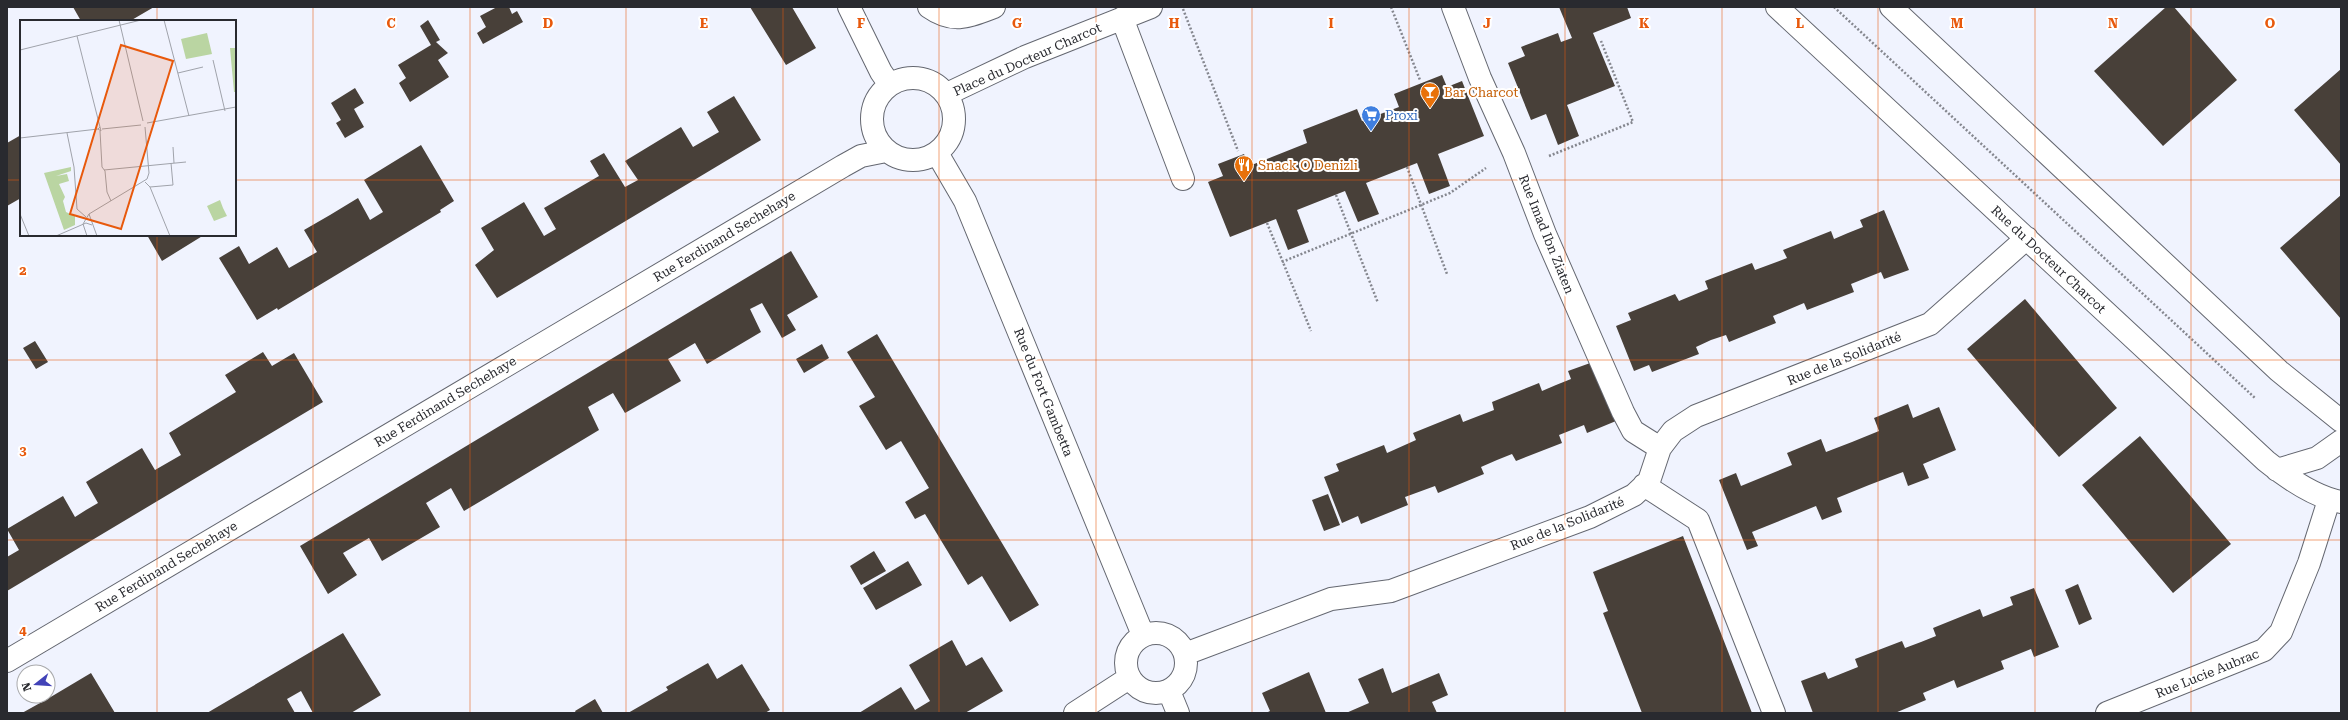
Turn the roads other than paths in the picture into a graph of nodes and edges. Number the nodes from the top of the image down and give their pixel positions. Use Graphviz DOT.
graph roads {
  1 [pos="849,7"];
  2 [pos="994,7"];
  3 [pos="1151,7"];
  4 [pos="1452,7"];
  5 [pos="1777,7"];
  6 [pos="1891,7"];
  7 [pos="935,12"];
  8 [pos="1122,18"];
  9 [pos="890,85"];
  10 [pos="947,94"];
  11 [pos="886,151"];
  12 [pos="937,154"];
  13 [pos="1183,179"];
  14 [pos="2027,238"];
  15 [pos="2341,421"];
  16 [pos="2341,441"];
  17 [pos="1660,448"];
  18 [pos="2278,470"];
  19 [pos="1644,485"];
  20 [pos="2335,501"];
  21 [pos="1143,635"];
  22 [pos="1185,654"];
  23 [pos="7,661"];
  24 [pos="1129,678"];
  25 [pos="1169,691"];
  26 [pos="1075,713"];
  27 [pos="1178,713"];
  28 [pos="1774,713"];
  29 [pos="2107,713"];
  1 -- 9 [label="street"];
  2 -- 7 [label="street"];
  3 -- 8 [label="street, Place du Docteur Charcot"];
  4 -- 17 [label="street, Rue Imad Ibn Ziaten"];
  5 -- 14 [label="street, Rue du Docteur Charcot"];
  6 -- 15 [label="street"];
  8 -- 10 [label="street, Place du Docteur Charcot"];
  8 -- 13 [label="street"];
  9 -- 10 [label="street"];
  9 -- 11 [label="street"];
  10 -- 12 [label="street"];
  11 -- 12 [label="street"];
  11 -- 23 [label="street, Rue Ferdinand Sechehaye"];
  12 -- 21 [label="street, Rue du Fort Gambetta"];
  14 -- 17 [label="street, Rue de la Solidarité"];
  14 -- 18 [label="street, Rue du Docteur Charcot"];
  16 -- 18 [label="street"];
  17 -- 19 [label="street, Rue de la Solidarité"];
  18 -- 20 [label="street, Rue du Docteur Charcot"];
  19 -- 22 [label="street, Rue de la Solidarité"];
  19 -- 28 [label="street"];
  20 -- 29 [label="street, Rue Lucie Aubrac"];
  21 -- 22 [label="street"];
  21 -- 24 [label="street"];
  22 -- 25 [label="street"];
  24 -- 25 [label="street"];
  24 -- 26 [label="street"];
  25 -- 27 [label="street"];
}
